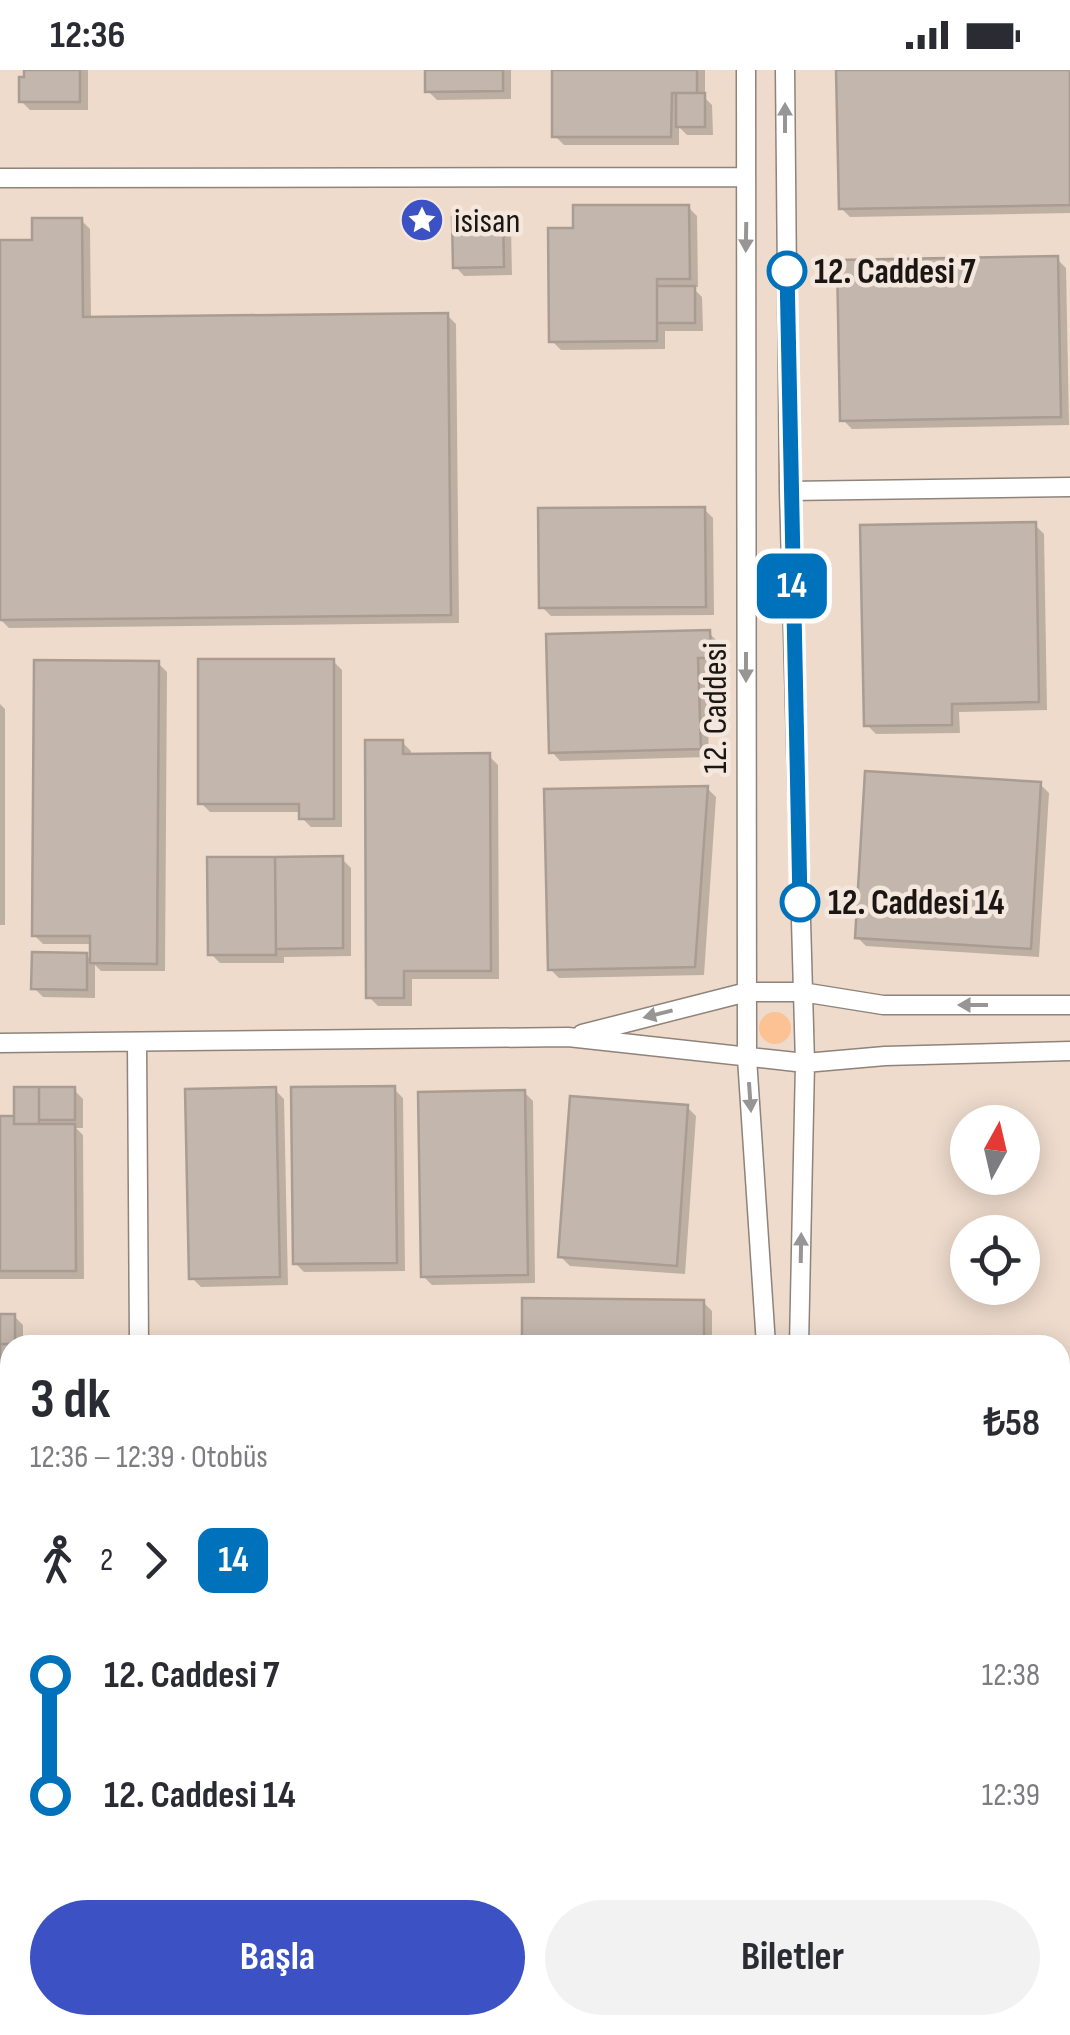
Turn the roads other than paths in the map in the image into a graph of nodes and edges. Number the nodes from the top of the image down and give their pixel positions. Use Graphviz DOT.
graph roads {
  1 [pos="746,70"];
  2 [pos="785,70"];
  3 [pos="746,177"];
  4 [pos="0,178"];
  5 [pos="1070,487"];
  6 [pos="789,492"];
  7 [pos="747,992"];
  8 [pos="802,992"];
  9 [pos="1070,1005"];
  10 [pos="568,1037"];
  11 [pos="0,1043"];
  12 [pos="137,1044"];
  13 [pos="1070,1051"];
  14 [pos="747,1058"];
  15 [pos="804,1063"];
  16 [pos="139,1335"];
  17 [pos="765,1335"];
  18 [pos="799,1335"];
  1 -- 3 [label="street, 12. Caddesi"];
  6 -- 2 [label="street, one-way"];
  3 -- 4 [label="street"];
  3 -- 7 [label="street, 12. Caddesi, one-way"];
  5 -- 6 [label="street"];
  6 -- 8 [label="street"];
  7 -- 8 [label="street"];
  7 -- 10 [label="street, one-way"];
  7 -- 14 [label="street, 12. Caddesi"];
  9 -- 8 [label="street, one-way"];
  8 -- 15 [label="street"];
  10 -- 12 [label="street"];
  10 -- 14 [label="street"];
  11 -- 12 [label="street"];
  12 -- 16 [label="street"];
  13 -- 15 [label="street"];
  14 -- 15 [label="street"];
  14 -- 17 [label="street, 12. Caddesi, one-way"];
  18 -- 15 [label="street, one-way"];
}
